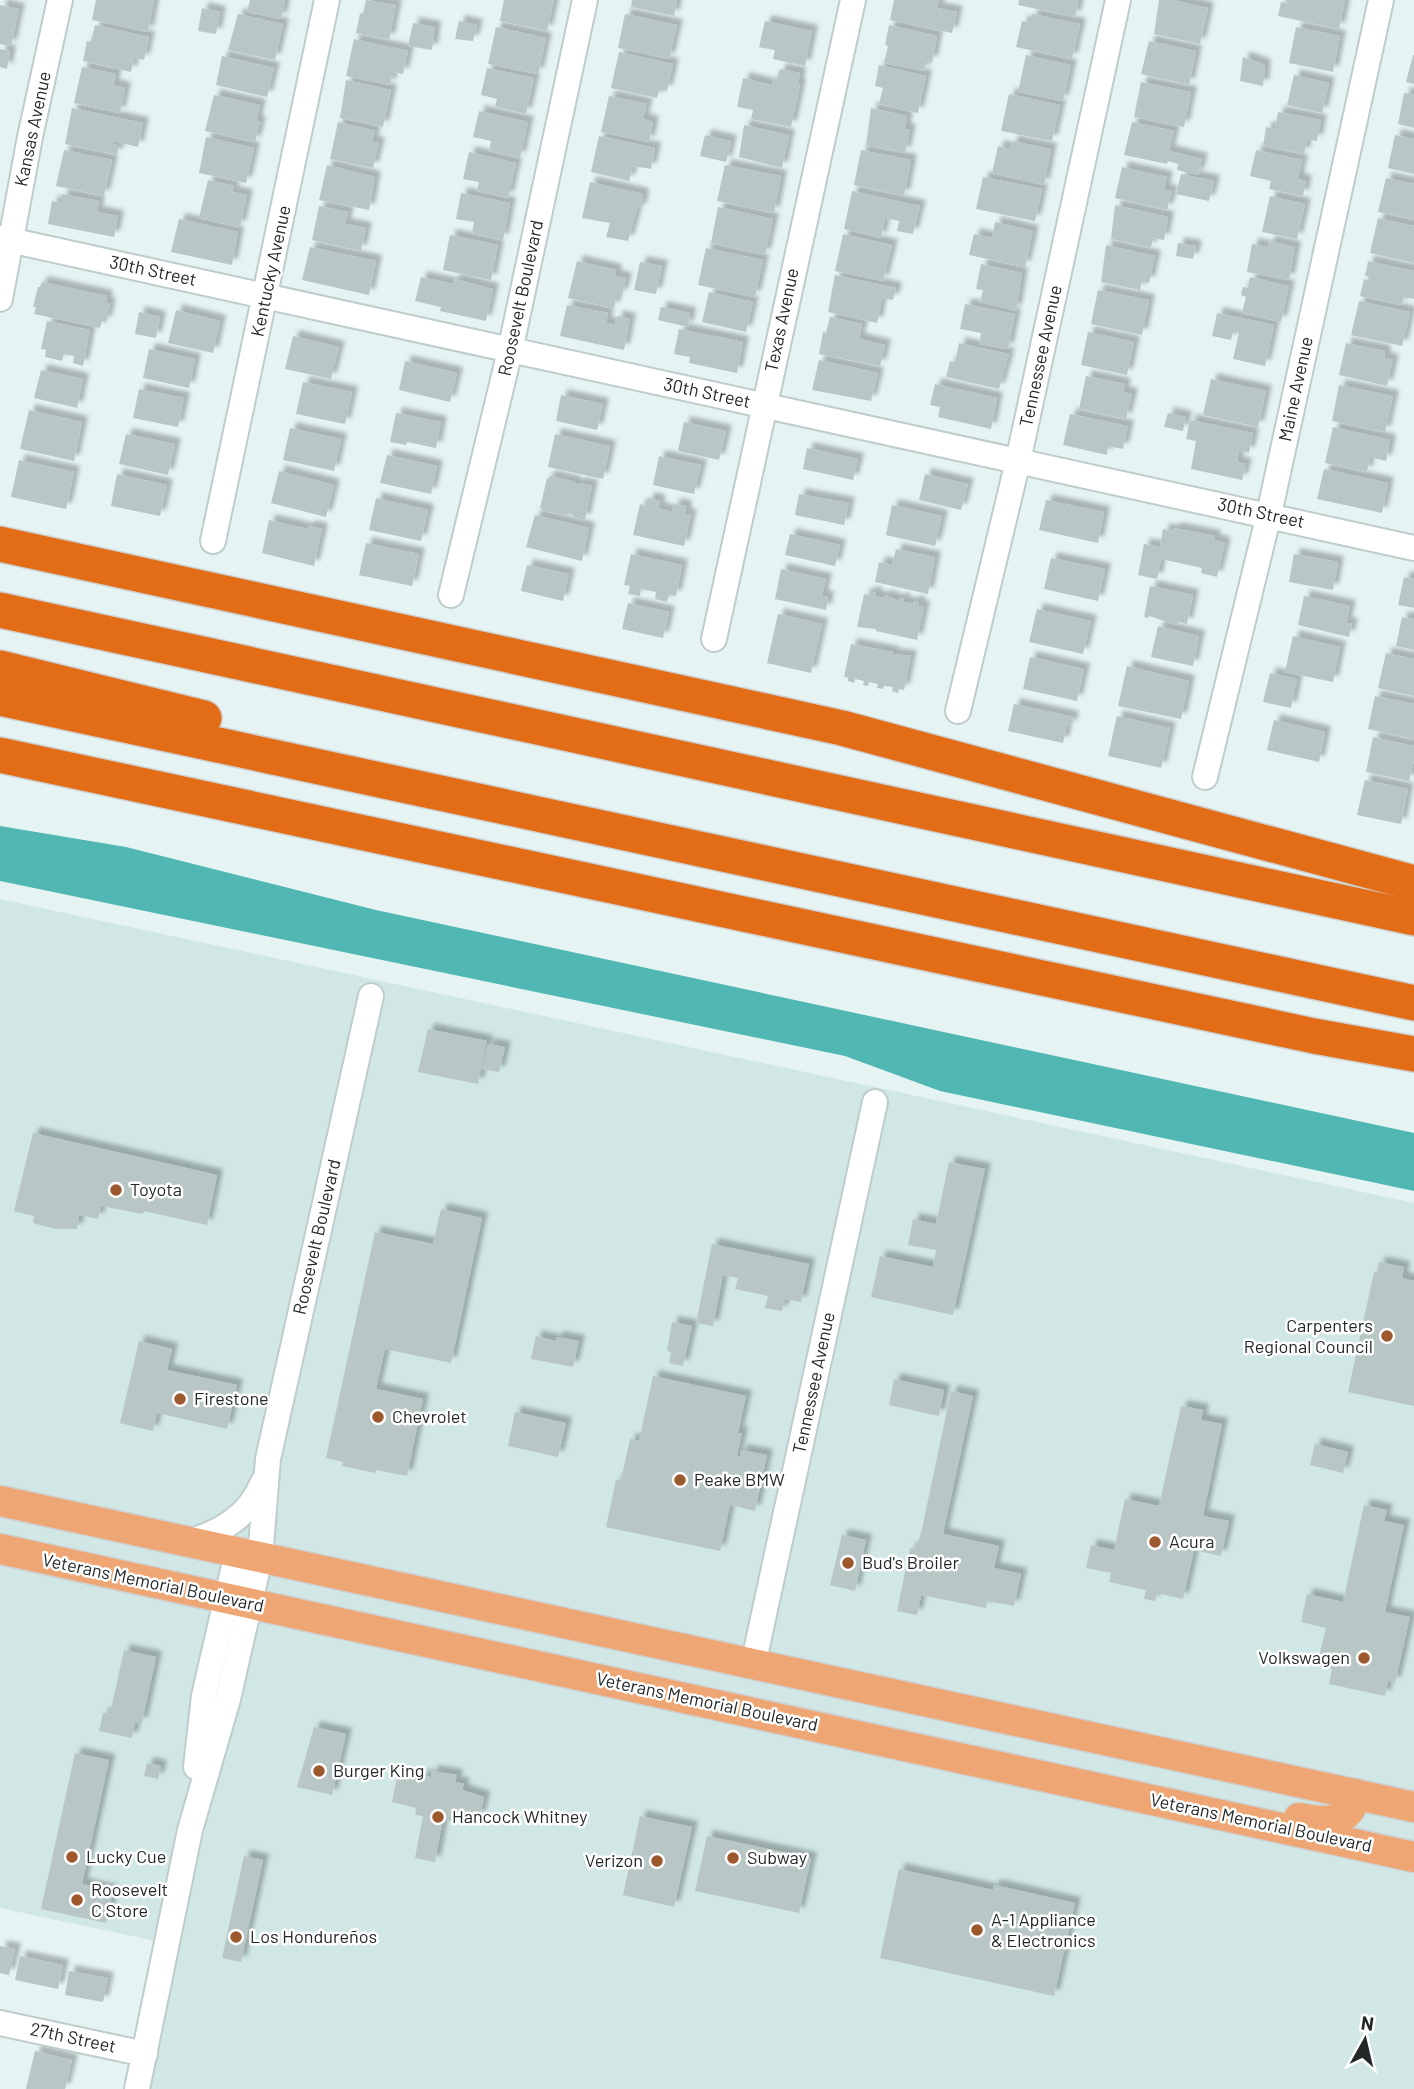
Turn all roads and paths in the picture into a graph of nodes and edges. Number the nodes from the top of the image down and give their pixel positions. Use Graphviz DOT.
graph roads {
  1 [pos="60,0"];
  2 [pos="327,0"];
  3 [pos="585,0"];
  4 [pos="853,0"];
  5 [pos="1118,0"];
  6 [pos="1381,0"];
  7 [pos="5,240"];
  8 [pos="266,296"];
  9 [pos="0,299"];
  10 [pos="510,351"];
  11 [pos="763,405"];
  12 [pos="1018,461"];
  13 [pos="1269,514"];
  14 [pos="213,541"];
  15 [pos="0,544"];
  16 [pos="1414,548"];
  17 [pos="452,595"];
  18 [pos="0,610"];
  19 [pos="714,639"];
  20 [pos="0,668"];
  21 [pos="0,698"];
  22 [pos="958,711"];
  23 [pos="0,755"];
  24 [pos="1206,777"];
  25 [pos="1414,883"];
  26 [pos="893,889"];
  27 [pos="1414,918"];
  28 [pos="371,996"];
  29 [pos="1414,1003"];
  30 [pos="1414,1054"];
  31 [pos="875,1102"];
  32 [pos="265,1478"];
  33 [pos="0,1502"];
  34 [pos="0,1515"];
  35 [pos="79,1518"];
  36 [pos="153,1535"];
  37 [pos="189,1542"];
  38 [pos="0,1549"];
  39 [pos="248,1555"];
  40 [pos="141,1581"];
  41 [pos="238,1602"];
  42 [pos="753,1665"];
  43 [pos="565,1671"];
  44 [pos="787,1672"];
  45 [pos="1117,1791"];
  46 [pos="1355,1794"];
  47 [pos="1414,1807"];
  48 [pos="1414,1857"];
  49 [pos="0,2023"];
  50 [pos="145,2054"];
  51 [pos="137,2089"];
  1 -- 7 [label="street, Kansas Avenue"];
  2 -- 8 [label="street, Kentucky Avenue"];
  3 -- 10 [label="street, Roosevelt Boulevard"];
  4 -- 11 [label="street, Texas Avenue"];
  5 -- 12 [label="street, Tennessee Avenue"];
  6 -- 13 [label="street, Maine Avenue"];
  7 -- 8 [label="street, 30th Street"];
  7 -- 9 [label="street, Kansas Avenue"];
  8 -- 10 [label="street, 30th Street"];
  8 -- 14 [label="street, Kentucky Avenue"];
  10 -- 11 [label="street, 30th Street"];
  10 -- 17 [label="street, Roosevelt Boulevard"];
  11 -- 12 [label="street, 30th Street"];
  11 -- 19 [label="street, Texas Avenue"];
  12 -- 13 [label="street, 30th Street"];
  12 -- 22 [label="street, Tennessee Avenue"];
  13 -- 16 [label="street, 30th Street"];
  13 -- 24 [label="street, Maine Avenue"];
  15 -- 25 [label="highway"];
  18 -- 27 [label="highway"];
  20 -- 26 [label="highway"];
  21 -- 26 [label="highway"];
  23 -- 30 [label="highway"];
  26 -- 29 [label="highway"];
  28 -- 32 [label="street, Roosevelt Boulevard"];
  31 -- 42 [label="street, Tennessee Avenue"];
  32 -- 37 [label="street, Roosevelt Boulevard"];
  32 -- 39 [label="street, Roosevelt Boulevard"];
  33 -- 35 [label="main road"];
  34 -- 35 [label="main road"];
  35 -- 36 [label="main road"];
  36 -- 37 [label="main road"];
  36 -- 40 [label="main road"];
  37 -- 39 [label="main road"];
  38 -- 40 [label="main road, Veterans Memorial Boulevard"];
  39 -- 41 [label="street, Roosevelt Boulevard"];
  39 -- 42 [label="main road"];
  40 -- 41 [label="main road, Veterans Memorial Boulevard"];
  41 -- 43 [label="main road, Veterans Memorial Boulevard"];
  41 -- 50 [label="street, Roosevelt Boulevard"];
  42 -- 44 [label="main road"];
  43 -- 44 [label="main road"];
  43 -- 45 [label="main road, Veterans Memorial Boulevard"];
  44 -- 46 [label="main road"];
  45 -- 46 [label="main road"];
  45 -- 48 [label="main road, Veterans Memorial Boulevard"];
  46 -- 47 [label="main road"];
  49 -- 50 [label="street, 27th Street"];
  50 -- 51 [label="street, Roosevelt Boulevard"];
}
